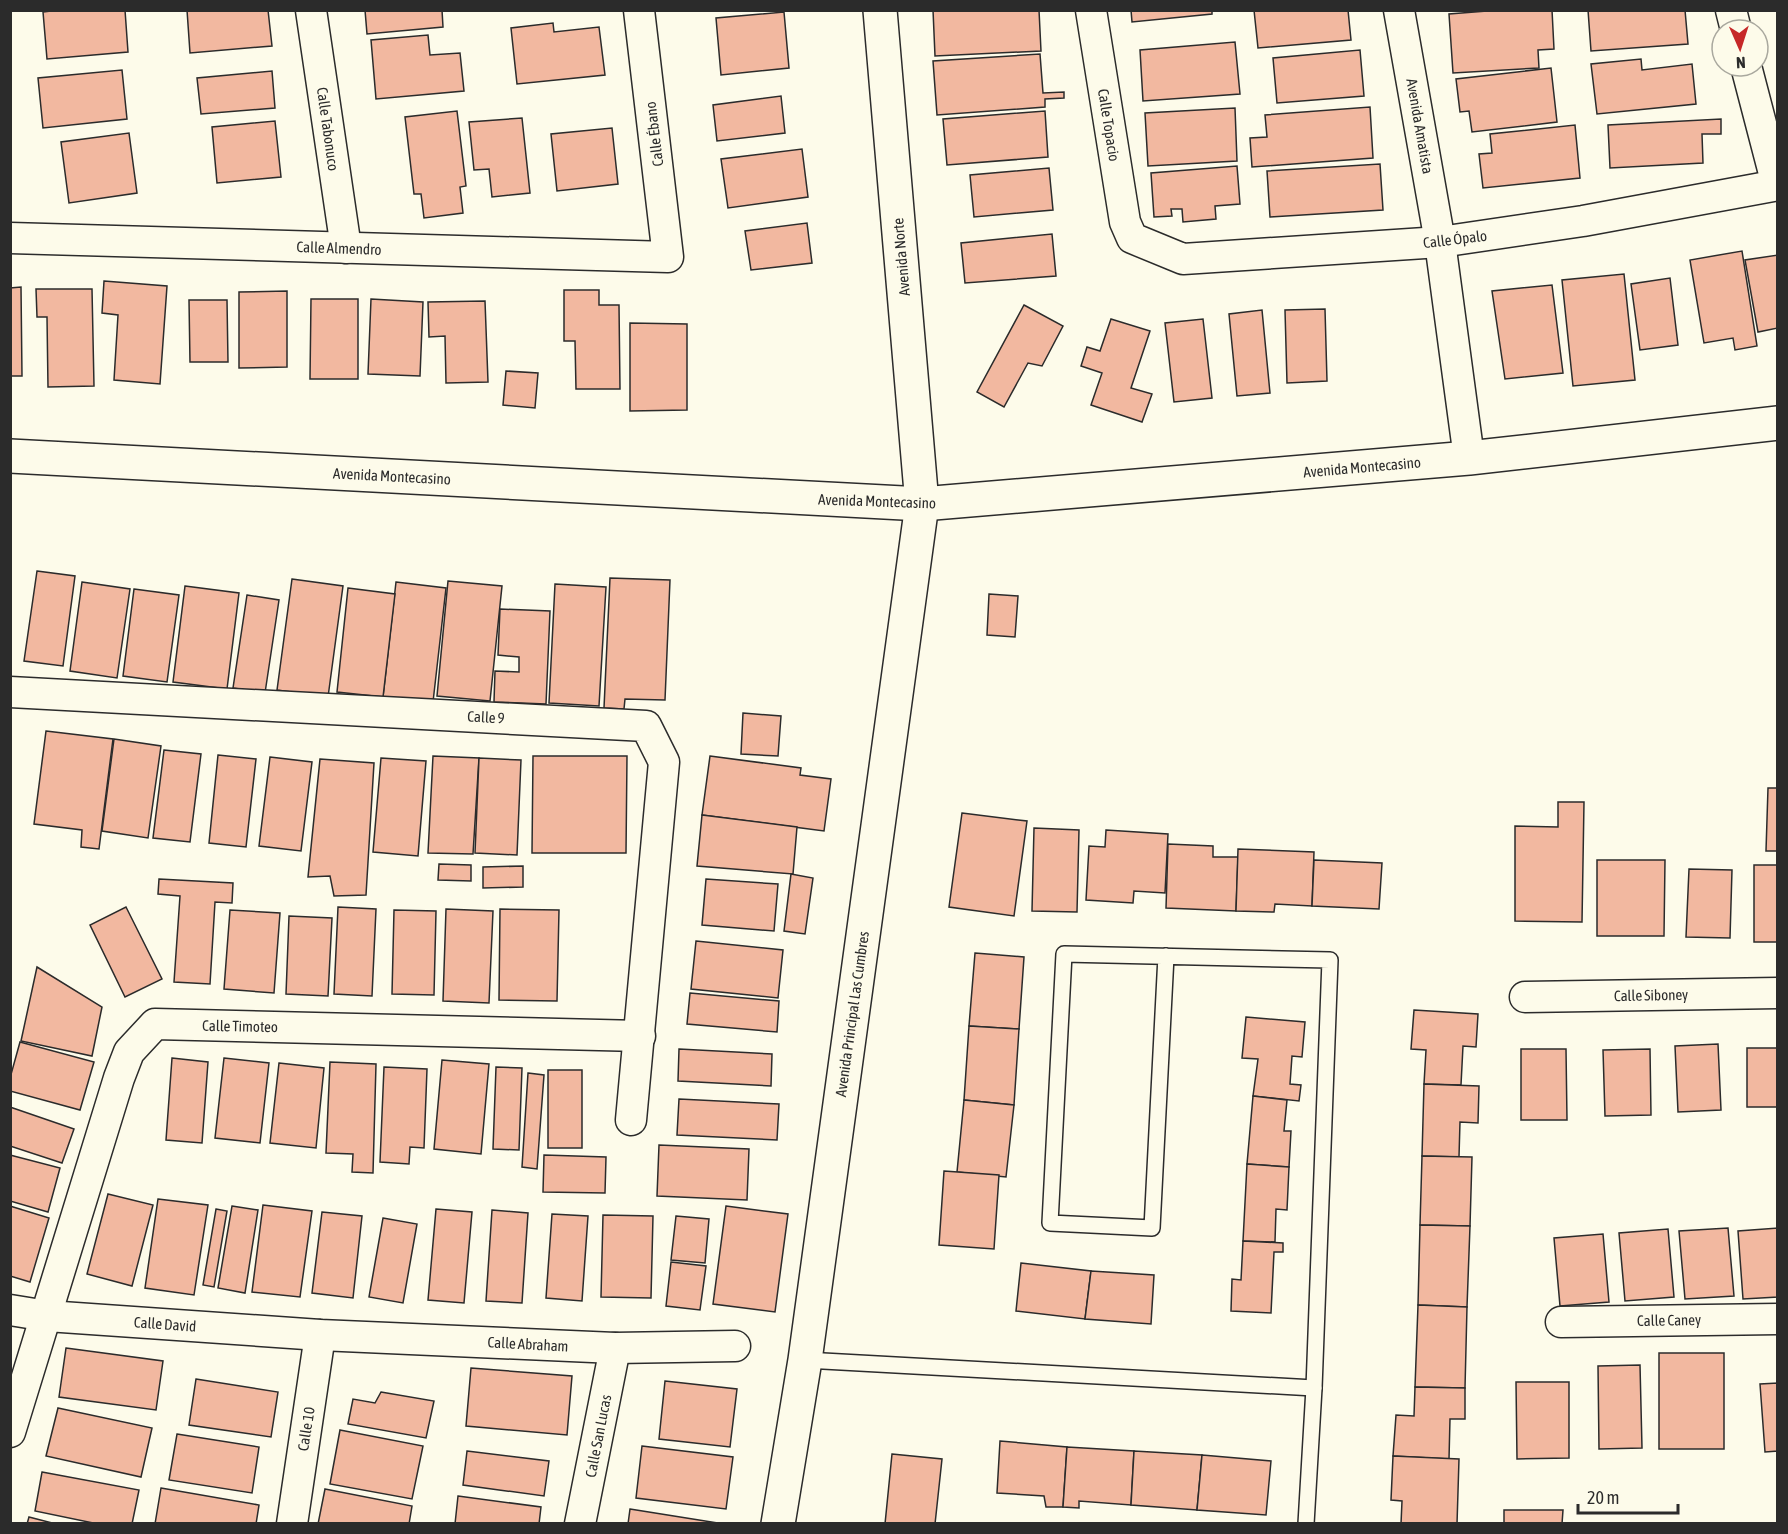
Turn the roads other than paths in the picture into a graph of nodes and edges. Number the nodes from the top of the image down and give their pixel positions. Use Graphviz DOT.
graph roads {
  1 [pos="311,10"];
  2 [pos="639,10"];
  3 [pos="880,10"];
  4 [pos="1091,10"];
  5 [pos="1399,10"];
  6 [pos="1749,78"];
  7 [pos="1777,185"];
  8 [pos="1132,237"];
  9 [pos="10,238"];
  10 [pos="1440,242"];
  11 [pos="346,248"];
  12 [pos="668,257"];
  13 [pos="1778,423"];
  14 [pos="10,456"];
  15 [pos="1469,458"];
  16 [pos="922,504"];
  17 [pos="10,692"];
  18 [pos="1166,956"];
  19 [pos="1778,993"];
  20 [pos="1526,997"];
  21 [pos="640,1036"];
  22 [pos="631,1120"];
  23 [pos="10,1310"];
  24 [pos="47,1316"];
  25 [pos="1778,1319"];
  26 [pos="1561,1322"];
  27 [pos="321,1335"];
  28 [pos="735,1346"];
  29 [pos="615,1348"];
  30 [pos="805,1359"];
  31 [pos="1314,1388"];
  32 [pos="10,1432"];
  33 [pos="292,1524"];
  34 [pos="580,1524"];
  35 [pos="778,1524"];
  36 [pos="1305,1524"];
  1 -- 11 [label="street, Calle Tabonuco"];
  2 -- 12 [label="street, Calle Ébano"];
  3 -- 16 [label="street, Avenida Norte"];
  4 -- 8 [label="street, Calle Topacio"];
  5 -- 10 [label="street, Avenida Amatista"];
  6 -- 7 [label="street"];
  7 -- 10 [label="street, Calle Ópalo"];
  8 -- 10 [label="street, Calle Ópalo"];
  9 -- 11 [label="street, Calle Almendro"];
  10 -- 15 [label="street, Avenida Amatista"];
  11 -- 12 [label="street, Calle Almendro"];
  13 -- 15 [label="street, Avenida Montecasino"];
  14 -- 16 [label="street, Avenida Montecasino"];
  15 -- 16 [label="street, Avenida Montecasino"];
  16 -- 30 [label="street, Avenida Principal Las Cumbres"];
  17 -- 21 [label="street, Calle 9"];
  18 -- 18 [label="lane"];
  18 -- 31 [label="lane"];
  19 -- 20 [label="street, Calle Siboney"];
  21 -- 22 [label="street"];
  21 -- 24 [label="street, Calle Timoteo"];
  23 -- 24 [label="street, Calle David"];
  24 -- 27 [label="street, Calle David"];
  24 -- 32 [label="street, Calle Timoteo"];
  25 -- 26 [label="street, Calle Caney"];
  27 -- 29 [label="street, Calle Abraham"];
  27 -- 33 [label="street, Calle 10"];
  28 -- 29 [label="street, Calle Abraham"];
  29 -- 34 [label="street, Calle San Lucas"];
  30 -- 31 [label="lane"];
  30 -- 35 [label="street, Avenida Principal Las Cumbres"];
  31 -- 36 [label="lane"];
}
